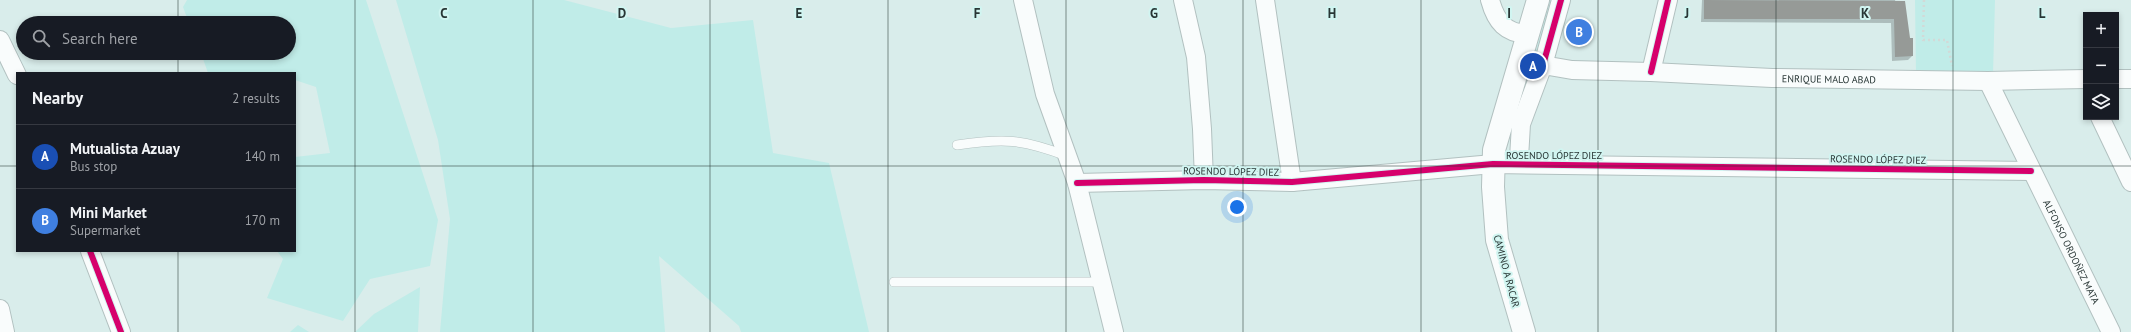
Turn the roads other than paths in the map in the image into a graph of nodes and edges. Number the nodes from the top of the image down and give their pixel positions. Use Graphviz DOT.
graph roads {
  1 [pos="1023,0"];
  2 [pos="1183,0"];
  3 [pos="1265,0"];
  4 [pos="1490,0"];
  5 [pos="1538,0"];
  6 [pos="1561,0"];
  7 [pos="1668,0"];
  8 [pos="1529,34"];
  9 [pos="0,40"];
  10 [pos="1544,62"];
  11 [pos="1651,72"];
  12 [pos="16,73"];
  13 [pos="2119,79"];
  14 [pos="2131,79"];
  15 [pos="1988,81"];
  16 [pos="2083,82"];
  17 [pos="2101,120"];
  18 [pos="957,145"];
  19 [pos="1067,156"];
  20 [pos="1493,157"];
  21 [pos="1525,164"];
  22 [pos="2031,171"];
  23 [pos="1204,180"];
  24 [pos="1292,182"];
  25 [pos="2131,182"];
  26 [pos="1077,183"];
  27 [pos="90,252"];
  28 [pos="894,282"];
  29 [pos="1101,282"];
  30 [pos="0,309"];
  31 [pos="5,332"];
  32 [pos="121,332"];
  33 [pos="1114,332"];
  34 [pos="1524,332"];
  35 [pos="2111,332"];
  1 -- 19 [label="street"];
  2 -- 23 [label="street"];
  3 -- 24 [label="street"];
  4 -- 8 [label="street"];
  5 -- 8 [label="street, CAMINO A RACAR"];
  6 -- 10 [label="street"];
  7 -- 11 [label="street"];
  8 -- 20 [label="street, CAMINO A RACAR"];
  9 -- 12 [label="street"];
  10 -- 11 [label="street, ENRIQUE MALO ABAD"];
  10 -- 21 [label="street"];
  11 -- 15 [label="street, ENRIQUE MALO ABAD"];
  13 -- 14 [label="street"];
  15 -- 16 [label="street, ENRIQUE MALO ABAD"];
  15 -- 22 [label="street, ALFONSO ORDOÑEZ MATA"];
  17 -- 25 [label="street"];
  18 -- 19 [label="lane"];
  19 -- 26 [label="street"];
  20 -- 21 [label="street, ROSENDO LÓPEZ DIEZ"];
  20 -- 24 [label="street, ROSENDO LÓPEZ DIEZ"];
  20 -- 34 [label="street, CAMINO A RACAR"];
  21 -- 22 [label="street, ROSENDO LÓPEZ DIEZ"];
  22 -- 35 [label="street, ALFONSO ORDOÑEZ MATA"];
  23 -- 24 [label="street, ROSENDO LÓPEZ DIEZ"];
  23 -- 26 [label="street, ROSENDO LÓPEZ DIEZ"];
  26 -- 29 [label="street"];
  27 -- 32 [label="street"];
  28 -- 29 [label="lane"];
  29 -- 33 [label="street"];
  30 -- 31 [label="street"];
}
